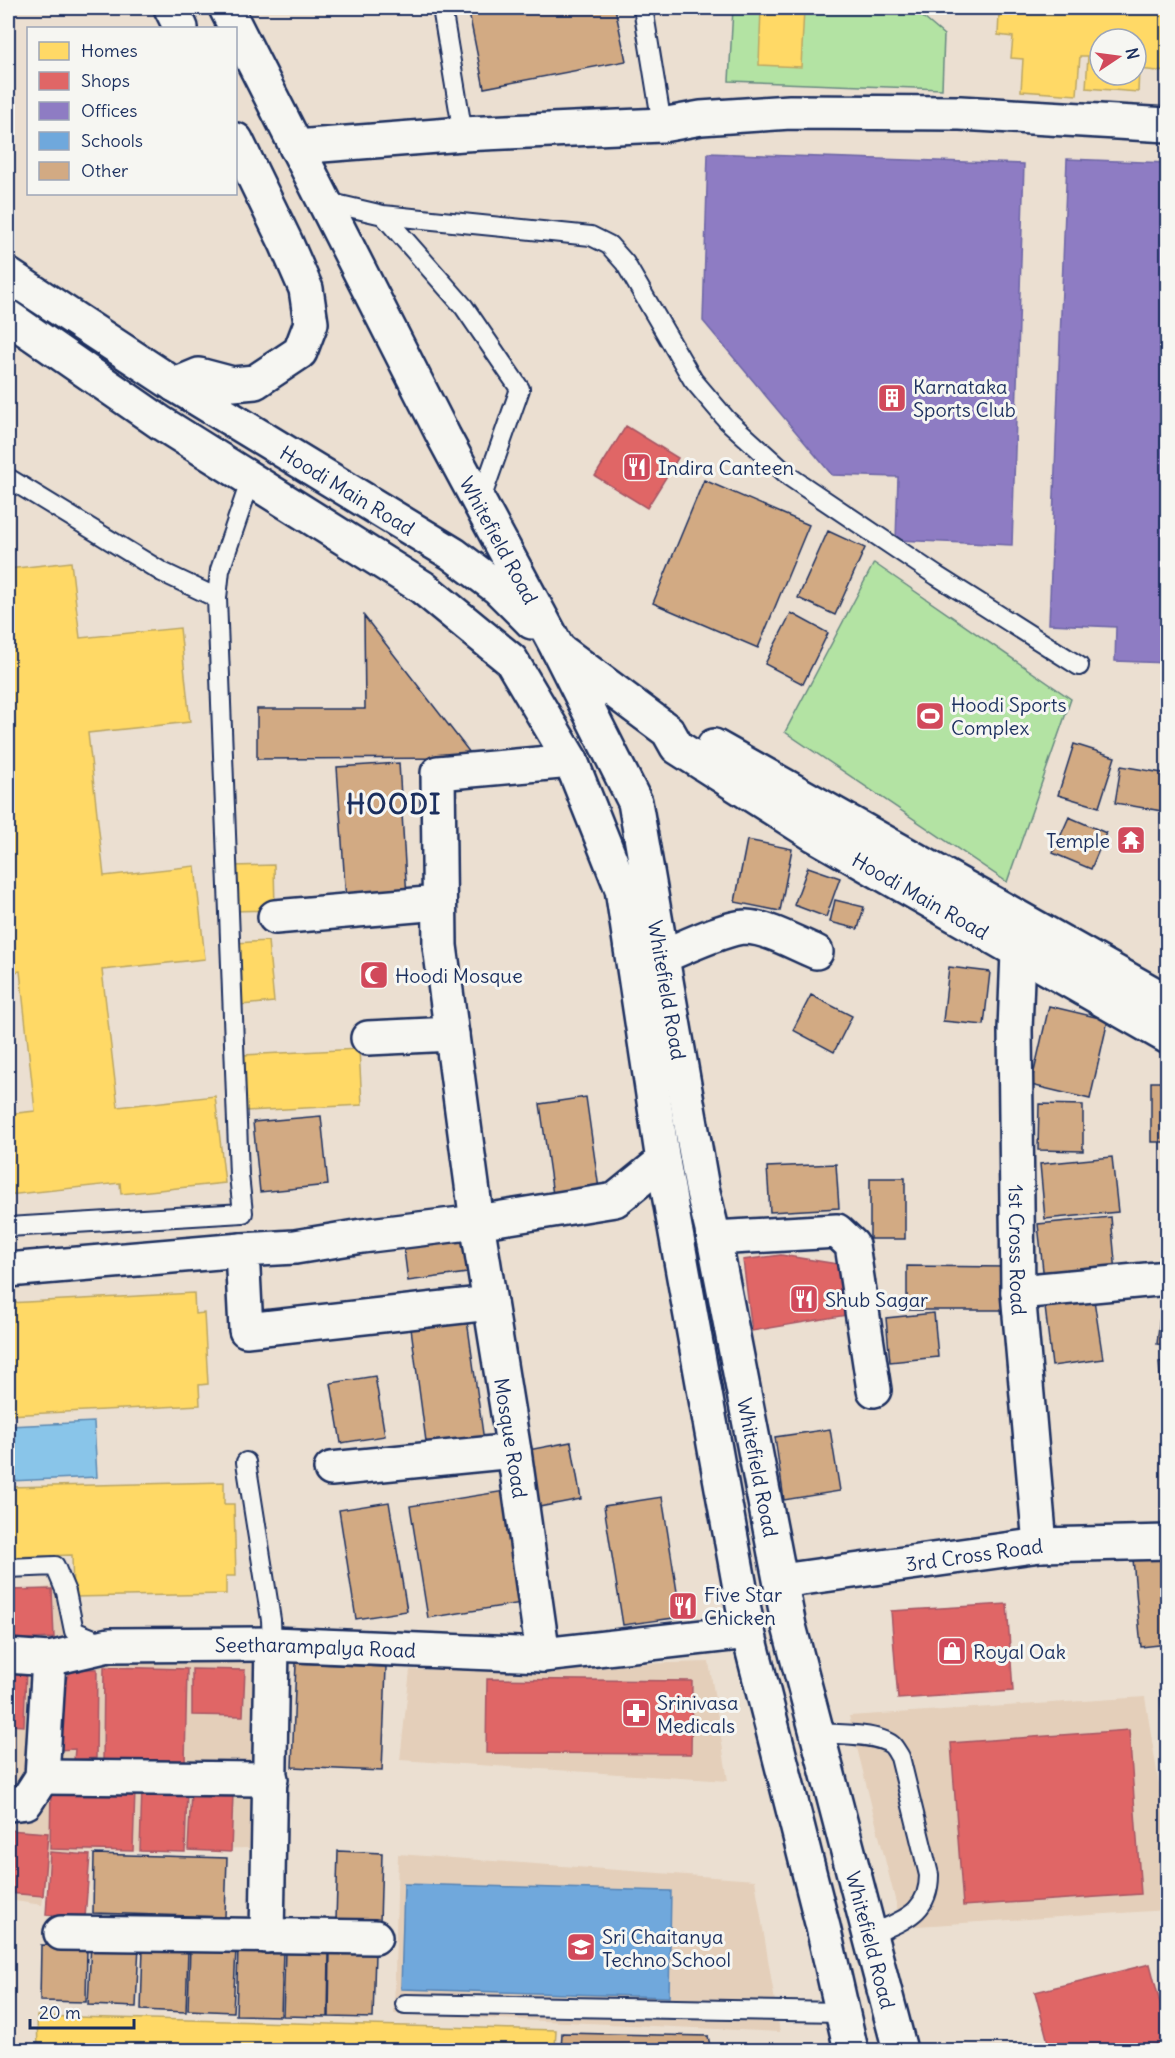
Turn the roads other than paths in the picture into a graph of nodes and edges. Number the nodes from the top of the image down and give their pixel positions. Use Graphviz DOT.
graph roads {
  1 [pos="171,8"];
  2 [pos="225,8"];
  3 [pos="442,8"];
  4 [pos="644,8"];
  5 [pos="180,27"];
  6 [pos="235,27"];
  7 [pos="237,31"];
  8 [pos="1167,125"];
  9 [pos="662,126"];
  10 [pos="463,134"];
  11 [pos="237,142"];
  12 [pos="296,147"];
  13 [pos="323,201"];
  14 [pos="383,215"];
  15 [pos="8,275"];
  16 [pos="8,317"];
  17 [pos="175,385"];
  18 [pos="8,478"];
  19 [pos="251,479"];
  20 [pos="479,505"];
  21 [pos="217,598"];
  22 [pos="558,649"];
  23 [pos="511,660"];
  24 [pos="1079,666"];
  25 [pos="673,739"];
  26 [pos="571,761"];
  27 [pos="439,903"];
  28 [pos="275,917"];
  29 [pos="1022,920"];
  30 [pos="816,952"];
  31 [pos="1018,952"];
  32 [pos="663,956"];
  33 [pos="1167,1002"];
  34 [pos="452,1034"];
  35 [pos="1167,1037"];
  36 [pos="368,1038"];
  37 [pos="663,1161"];
  38 [pos="477,1222"];
  39 [pos="8,1227"];
  40 [pos="714,1238"];
  41 [pos="242,1250"];
  42 [pos="8,1270"];
  43 [pos="1167,1278"];
  44 [pos="1018,1292"];
  45 [pos="490,1303"];
  46 [pos="874,1390"];
  47 [pos="514,1451"];
  48 [pos="246,1462"];
  49 [pos="331,1469"];
  50 [pos="1167,1542"];
  51 [pos="1040,1545"];
  52 [pos="8,1568"];
  53 [pos="781,1581"];
  54 [pos="748,1632"];
  55 [pos="272,1644"];
  56 [pos="109,1645"];
  57 [pos="543,1655"];
  58 [pos="8,1656"];
  59 [pos="49,1659"];
  60 [pos="816,1733"];
  61 [pos="42,1777"];
  62 [pos="271,1779"];
  63 [pos="8,1804"];
  64 [pos="61,1933"];
  65 [pos="267,1936"];
  66 [pos="869,1936"];
  67 [pos="375,1937"];
  68 [pos="405,2004"];
  69 [pos="842,2012"];
  70 [pos="851,2050"];
  71 [pos="900,2050"];
  1 -- 5 [label="street"];
  2 -- 6 [label="street, Whitefield Road"];
  3 -- 10 [label="lane"];
  4 -- 9 [label="lane"];
  7 -- 12 [label="street, Whitefield Road"];
  8 -- 9 [label="street"];
  9 -- 10 [label="street"];
  10 -- 12 [label="street"];
  11 -- 17 [label="street"];
  12 -- 13 [label="street, Whitefield Road"];
  13 -- 14 [label="lane"];
  13 -- 20 [label="street, Whitefield Road"];
  14 -- 20 [label="lane"];
  14 -- 24 [label="lane"];
  15 -- 17 [label="street, Hoodi Main Road"];
  16 -- 19 [label="street, Hoodi Main Road"];
  17 -- 22 [label="street, Hoodi Main Road"];
  18 -- 21 [label="lane"];
  19 -- 21 [label="lane"];
  19 -- 23 [label="street, Hoodi Main Road"];
  20 -- 22 [label="street, Whitefield Road"];
  21 -- 39 [label="lane"];
  22 -- 25 [label="street, Hoodi Main Road"];
  22 -- 32 [label="street, Whitefield Road"];
  23 -- 26 [label="street, Whitefield Road"];
  25 -- 29 [label="street"];
  25 -- 31 [label="street, Hoodi Main Road"];
  26 -- 27 [label="street, Mosque Road"];
  26 -- 37 [label="street, Whitefield Road"];
  27 -- 28 [label="street"];
  27 -- 34 [label="street, Mosque Road"];
  29 -- 31 [label="street, 1st Cross Road"];
  29 -- 33 [label="street"];
  30 -- 32 [label="street"];
  31 -- 35 [label="street, Hoodi Main Road"];
  31 -- 44 [label="street, 1st Cross Road"];
  32 -- 40 [label="street, Whitefield Road"];
  34 -- 36 [label="street"];
  34 -- 38 [label="street, Mosque Road"];
  37 -- 38 [label="street"];
  37 -- 54 [label="street, Whitefield Road"];
  38 -- 41 [label="street"];
  38 -- 45 [label="street, Mosque Road"];
  40 -- 46 [label="street"];
  40 -- 53 [label="street, Whitefield Road"];
  41 -- 42 [label="street"];
  41 -- 45 [label="street"];
  43 -- 44 [label="street"];
  44 -- 51 [label="street, 1st Cross Road"];
  45 -- 47 [label="street, Mosque Road"];
  47 -- 49 [label="street"];
  47 -- 57 [label="street, Mosque Road"];
  48 -- 55 [label="lane"];
  50 -- 51 [label="street, 3rd Cross Road"];
  51 -- 53 [label="street, 3rd Cross Road"];
  52 -- 56 [label="lane"];
  53 -- 60 [label="street, Whitefield Road"];
  54 -- 57 [label="street, Seetharampalya Road"];
  54 -- 69 [label="street, Whitefield Road"];
  55 -- 56 [label="street, Seetharampalya Road"];
  55 -- 57 [label="street, Seetharampalya Road"];
  55 -- 62 [label="street"];
  56 -- 59 [label="street, Seetharampalya Road"];
  58 -- 59 [label="street, Seetharampalya Road"];
  59 -- 61 [label="street"];
  60 -- 66 [label="street, Whitefield Road"];
  60 -- 66 [label="lane"];
  61 -- 62 [label="street"];
  61 -- 63 [label="street"];
  62 -- 65 [label="street"];
  64 -- 65 [label="street"];
  65 -- 67 [label="street"];
  66 -- 71 [label="street, Whitefield Road"];
  68 -- 69 [label="lane"];
  69 -- 70 [label="street, Whitefield Road"];
}
